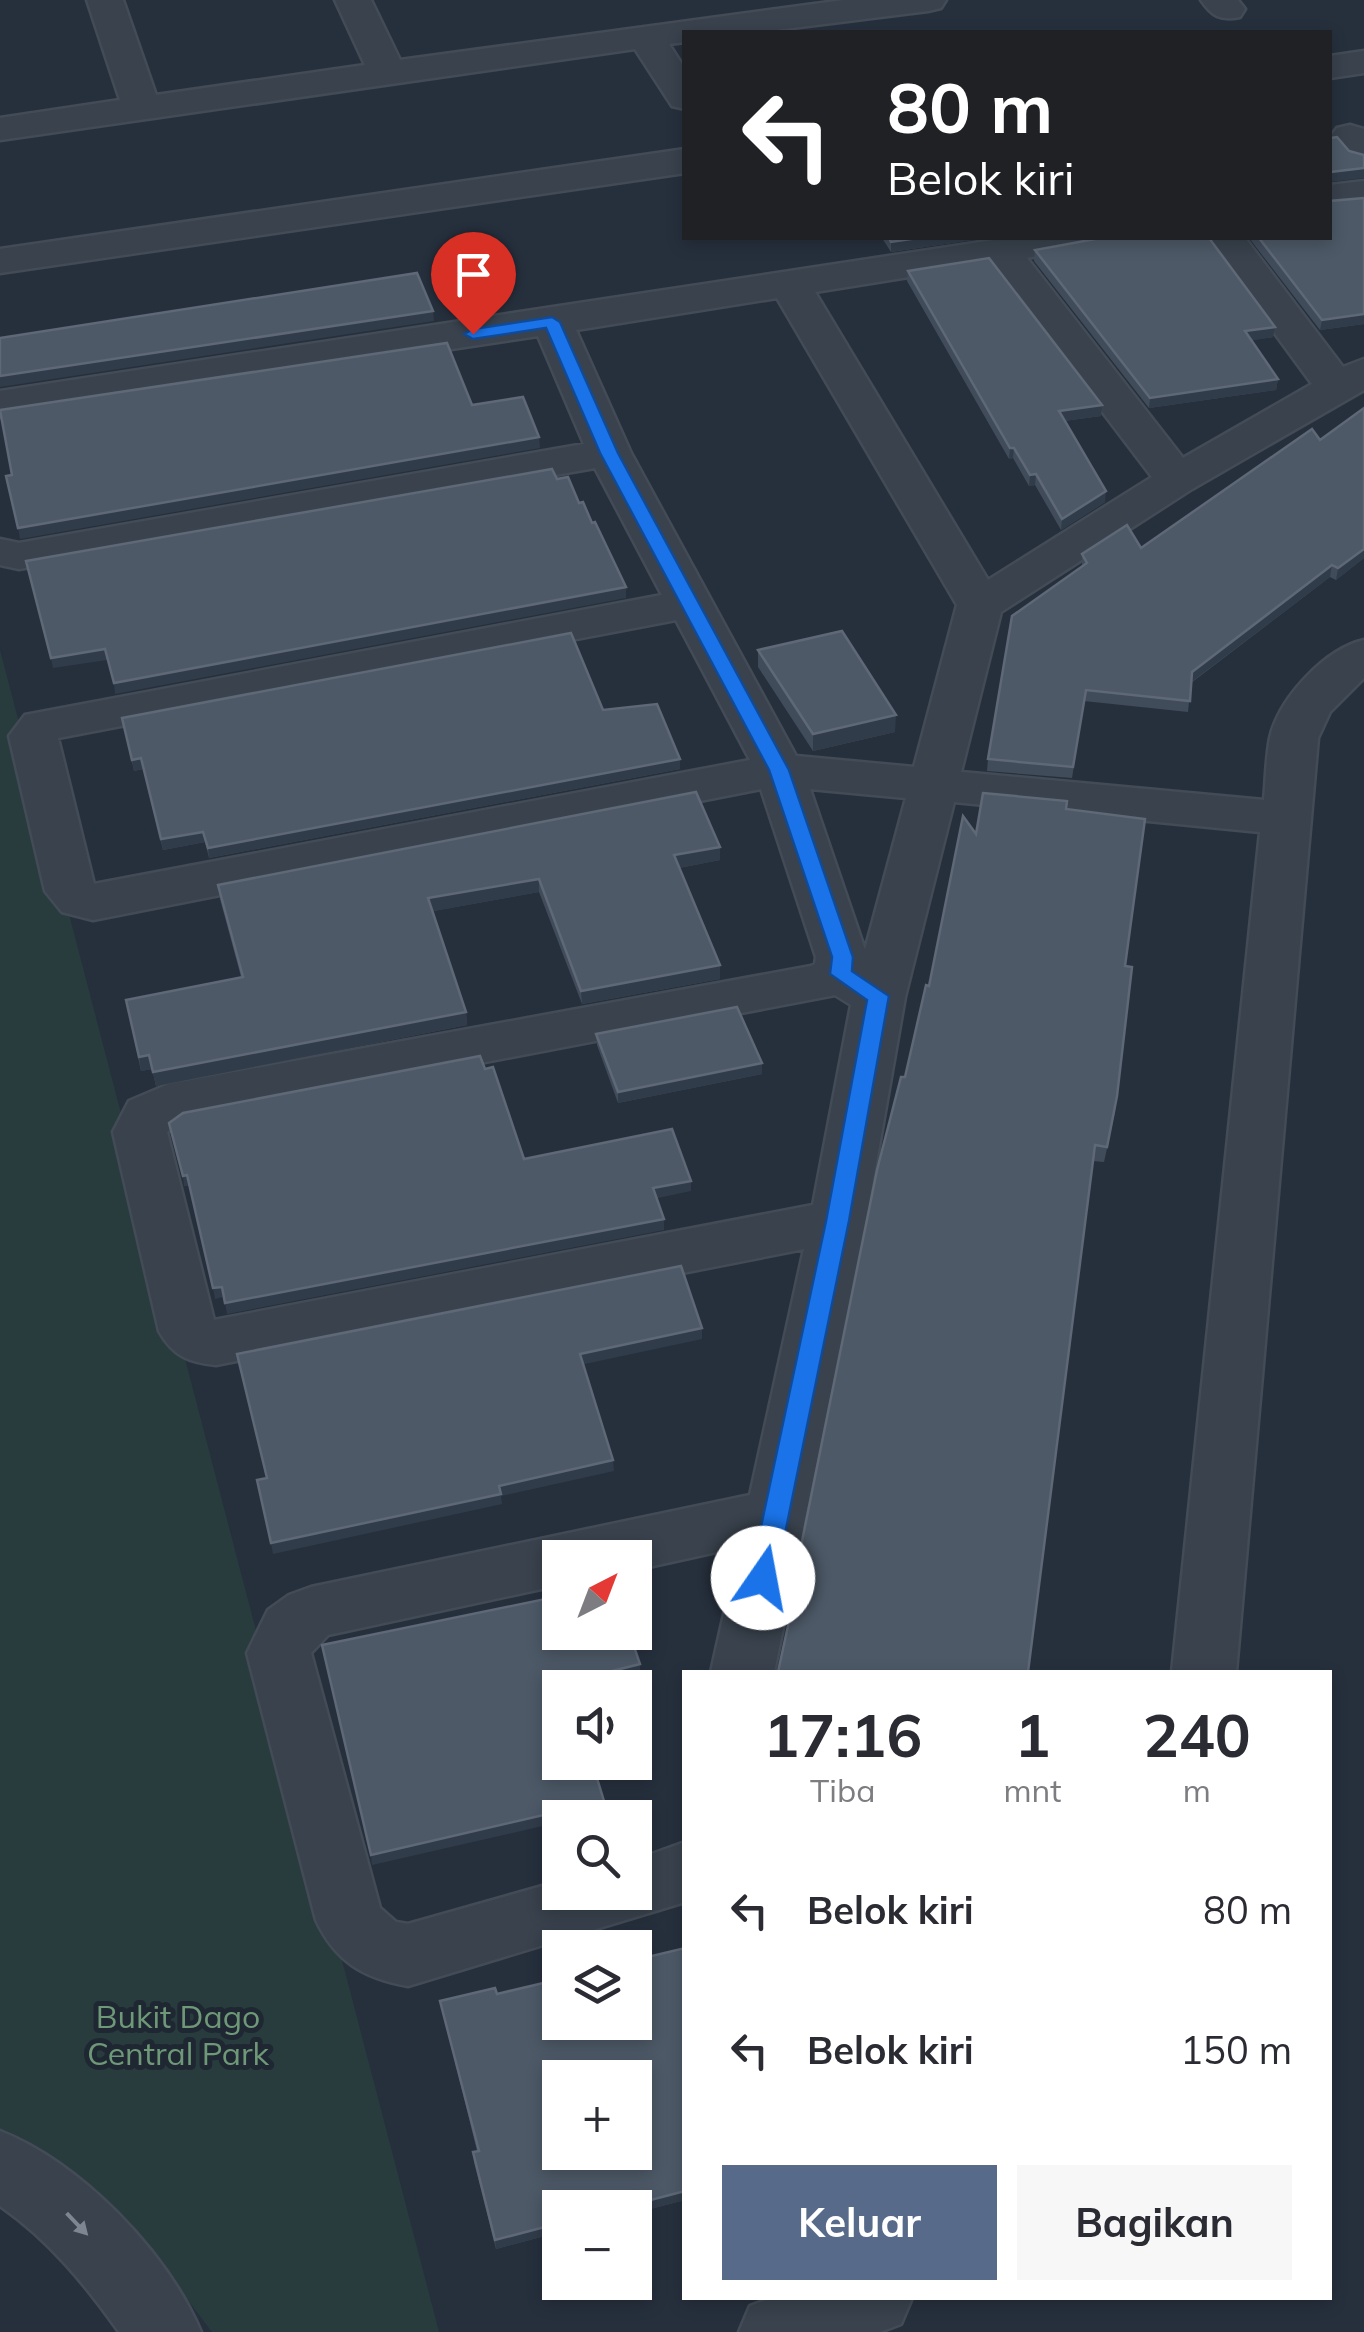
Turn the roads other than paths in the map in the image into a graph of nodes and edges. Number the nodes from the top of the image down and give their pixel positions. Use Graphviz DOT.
graph roads {
  1 [pos="104,0"];
  2 [pos="353,0"];
  3 [pos="928,0"];
  4 [pos="721,13"];
  5 [pos="617,30"];
  6 [pos="1364,62"];
  7 [pos="1332,67"];
  8 [pos="387,72"];
  9 [pos="682,95"];
  10 [pos="142,106"];
  11 [pos="0,128"];
  12 [pos="682,161"];
  13 [pos="1364,193"];
  14 [pos="1332,198"];
  15 [pos="1068,240"];
  16 [pos="1227,240"];
  17 [pos="1000,252"];
  18 [pos="0,261"];
  19 [pos="790,285"];
  20 [pos="552,322"];
  21 [pos="1350,380"];
  22 [pos="0,404"];
  23 [pos="609,453"];
  24 [pos="1177,480"];
  25 [pos="0,552"];
  26 [pos="689,604"];
  27 [pos="980,606"];
  28 [pos="1364,654"];
  29 [pos="779,770"];
  30 [pos="932,783"];
  31 [pos="1284,818"];
  32 [pos="859,986"];
  33 [pos="838,1221"];
  34 [pos="777,1514"];
  35 [pos="652,1541"];
  36 [pos="542,1564"];
  37 [pos="743,1670"];
  38 [pos="1204,1670"];
  39 [pos="682,1873"];
  40 [pos="652,1884"];
  41 [pos="563,1910"];
  42 [pos="0,2165"];
  43 [pos="870,2300"];
  44 [pos="164,2332"];
  45 [pos="776,2332"];
  1 -- 10 [label="street"];
  2 -- 8 [label="street"];
  3 -- 4 [label="street"];
  4 -- 5 [label="street"];
  5 -- 8 [label="street"];
  5 -- 9 [label="street"];
  6 -- 7 [label="street"];
  8 -- 10 [label="street"];
  10 -- 11 [label="street"];
  12 -- 18 [label="street"];
  13 -- 14 [label="street"];
  15 -- 17 [label="street"];
  16 -- 21 [label="street"];
  17 -- 19 [label="street"];
  17 -- 24 [label="street"];
  19 -- 20 [label="street"];
  19 -- 27 [label="street"];
  20 -- 22 [label="street"];
  20 -- 23 [label="street"];
  21 -- 24 [label="street"];
  23 -- 25 [label="street"];
  23 -- 26 [label="street"];
  24 -- 27 [label="street"];
  26 -- 29 [label="street"];
  26 -- 29 [label="street"];
  27 -- 30 [label="street"];
  28 -- 31 [label="street"];
  29 -- 30 [label="street"];
  29 -- 32 [label="street"];
  30 -- 31 [label="street"];
  30 -- 32 [label="street"];
  31 -- 38 [label="street"];
  32 -- 33 [label="street"];
  32 -- 33 [label="street"];
  33 -- 34 [label="street"];
  34 -- 35 [label="street"];
  34 -- 37 [label="street"];
  36 -- 41 [label="street"];
  39 -- 40 [label="street"];
  42 -- 44 [label="street, one-way"];
  43 -- 45 [label="street"];
}
